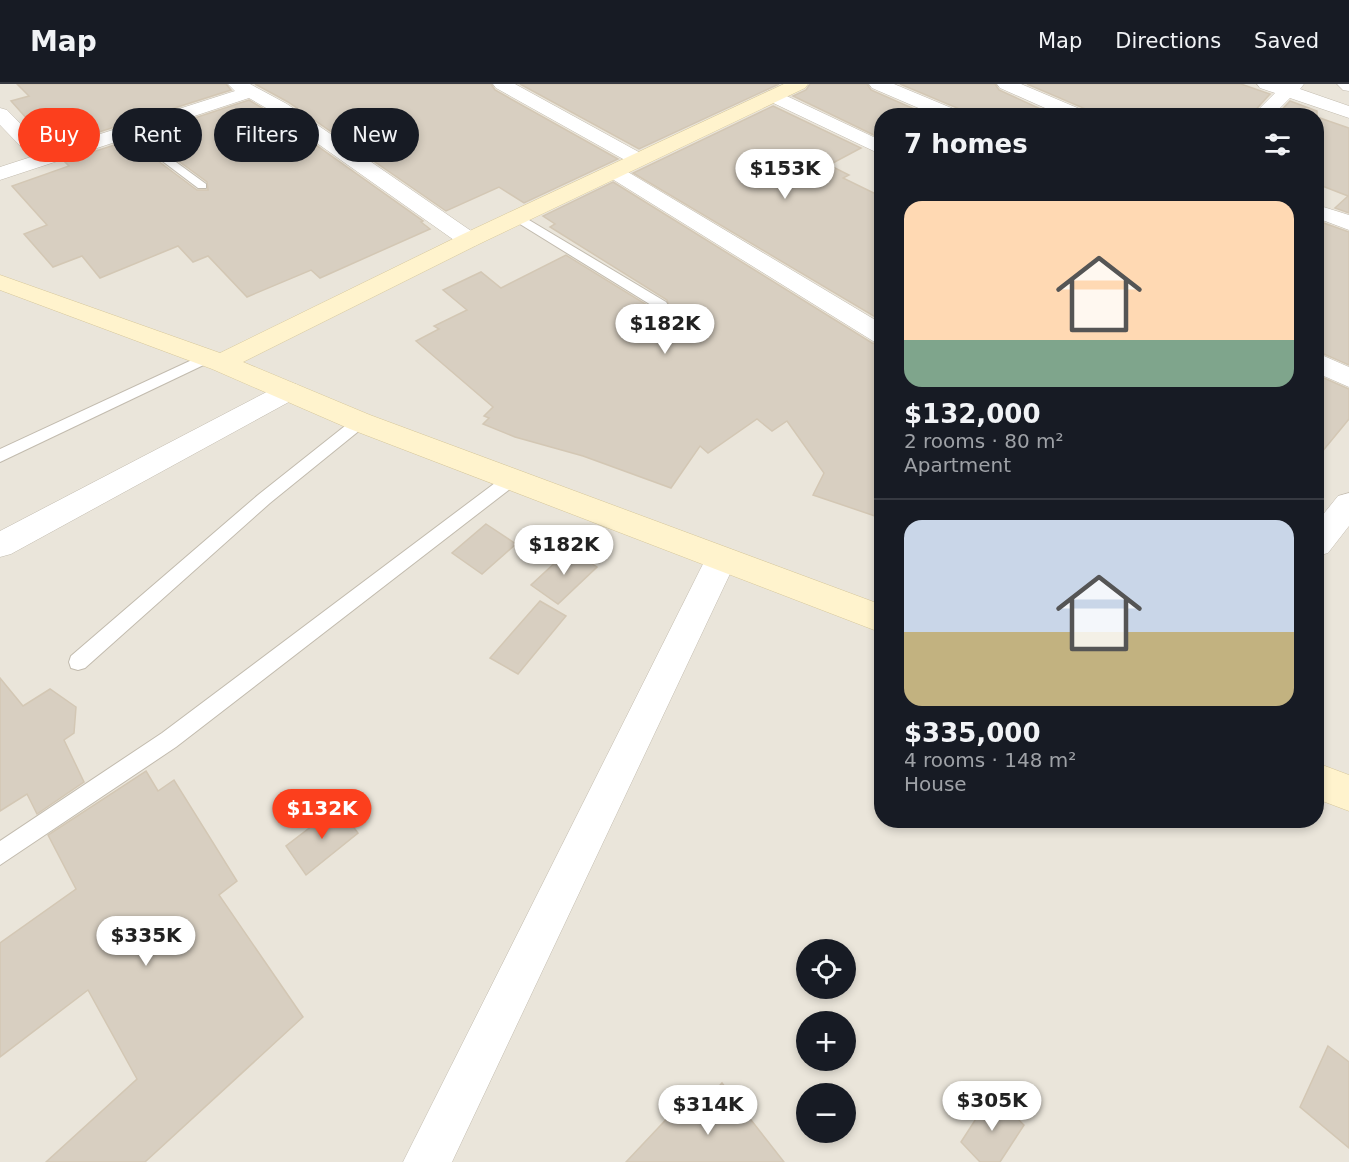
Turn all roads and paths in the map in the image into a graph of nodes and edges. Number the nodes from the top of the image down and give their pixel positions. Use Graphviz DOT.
graph roads {
  1 [pos="502,84"];
  2 [pos="878,84"];
  3 [pos="1006,84"];
  4 [pos="1266,84"];
  5 [pos="244,88"];
  6 [pos="783,88"];
  7 [pos="1291,88"];
  8 [pos="189,108"];
  9 [pos="935,108"];
  10 [pos="1062,108"];
  11 [pos="1270,108"];
  12 [pos="1349,112"];
  13 [pos="0,114"];
  14 [pos="18,132"];
  15 [pos="874,144"];
  16 [pos="639,160"];
  17 [pos="35,162"];
  18 [pos="170,162"];
  19 [pos="616,173"];
  20 [pos="0,174"];
  21 [pos="202,186"];
  22 [pos="1324,214"];
  23 [pos="519,218"];
  24 [pos="1349,224"];
  25 [pos="469,240"];
  26 [pos="0,282"];
  27 [pos="661,305"];
  28 [pos="874,330"];
  29 [pos="214,360"];
  30 [pos="1324,366"];
  31 [pos="1349,378"];
  32 [pos="289,391"];
  33 [pos="360,422"];
  34 [pos="0,456"];
  35 [pos="513,478"];
  36 [pos="1349,504"];
  37 [pos="1324,535"];
  38 [pos="0,545"];
  39 [pos="721,559"];
  40 [pos="874,616"];
  41 [pos="78,662"];
  42 [pos="1324,784"];
  43 [pos="1349,793"];
  44 [pos="0,854"];
  45 [pos="427,1162"];
  1 -- 16 [label="street"];
  2 -- 9 [label="street"];
  3 -- 10 [label="street"];
  4 -- 7 [label="street"];
  5 -- 8 [label="street"];
  5 -- 25 [label="street"];
  6 -- 15 [label="street"];
  6 -- 16 [label="street"];
  7 -- 11 [label="street"];
  7 -- 12 [label="street"];
  13 -- 14 [label="street"];
  16 -- 19 [label="street"];
  17 -- 20 [label="street"];
  18 -- 21 [label="lane"];
  19 -- 23 [label="street"];
  19 -- 28 [label="street"];
  22 -- 24 [label="street"];
  23 -- 25 [label="street"];
  23 -- 27 [label="lane"];
  25 -- 29 [label="street"];
  26 -- 29 [label="street"];
  29 -- 32 [label="street"];
  29 -- 34 [label="lane"];
  30 -- 31 [label="street"];
  32 -- 33 [label="street"];
  32 -- 38 [label="street"];
  33 -- 35 [label="street"];
  33 -- 41 [label="lane"];
  35 -- 39 [label="street"];
  35 -- 44 [label="lane"];
  36 -- 37 [label="street"];
  39 -- 40 [label="street"];
  39 -- 45 [label="street"];
  42 -- 43 [label="street"];
}
